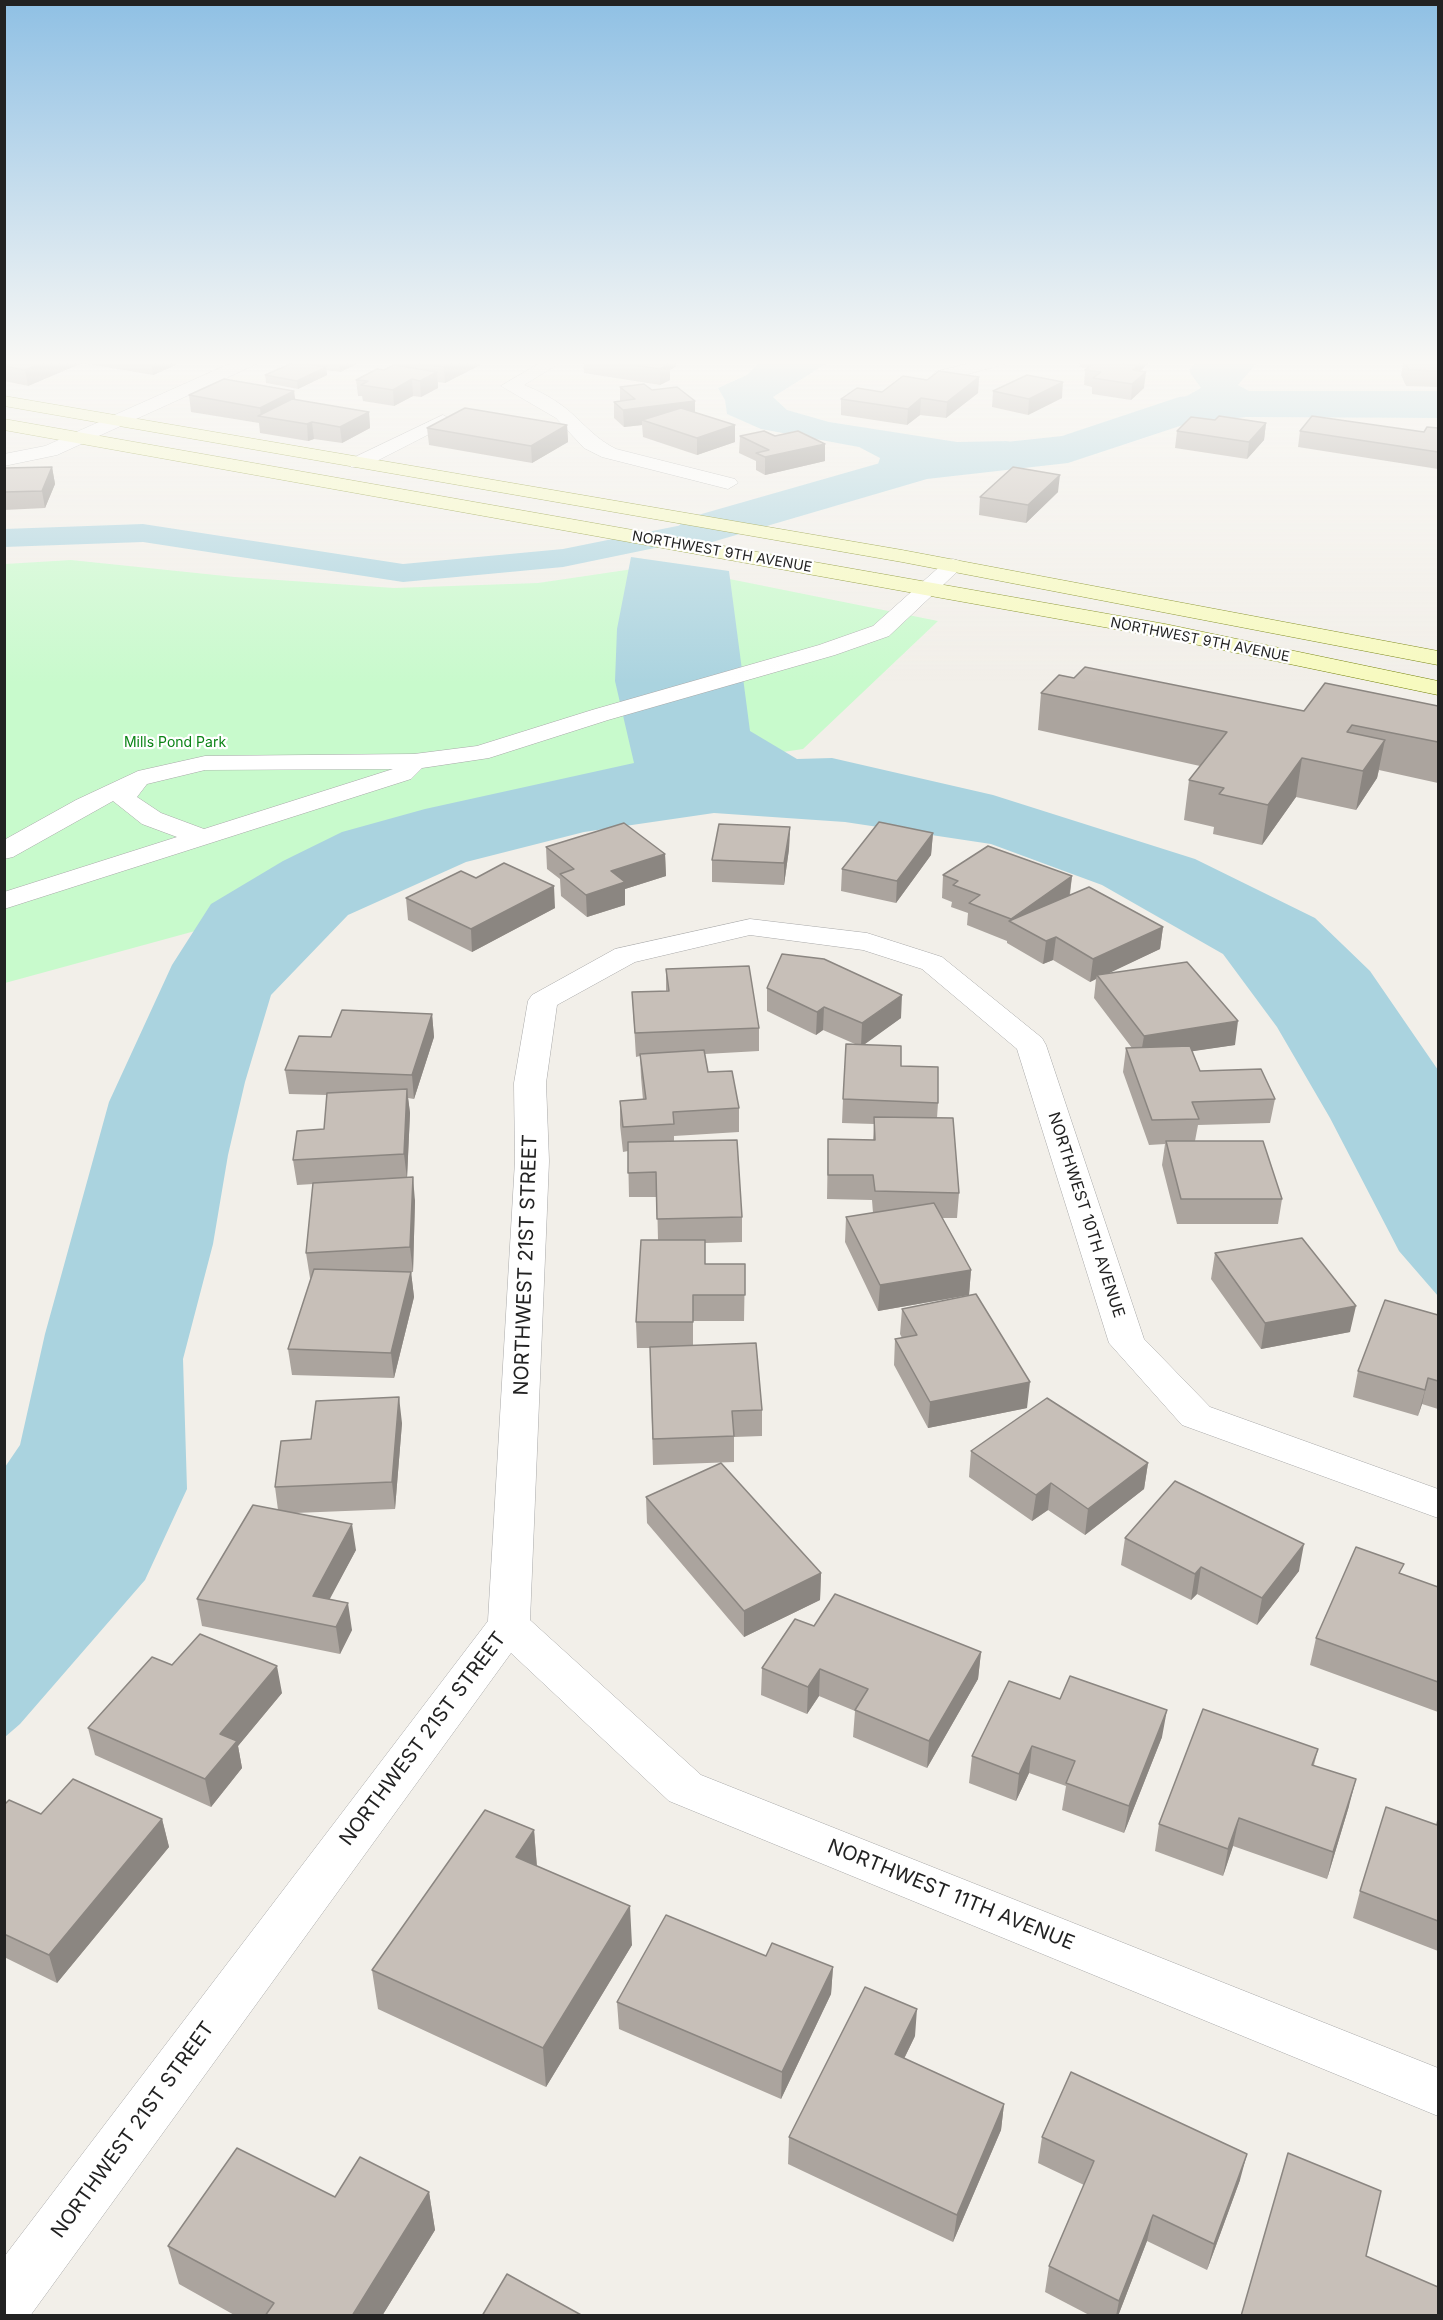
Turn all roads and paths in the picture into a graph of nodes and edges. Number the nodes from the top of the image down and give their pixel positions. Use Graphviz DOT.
graph roads {
  1 [pos="257,468"];
  2 [pos="388,468"];
  3 [pos="670,468"];
  4 [pos="728,483"];
  5 [pos="953,565"];
  6 [pos="929,588"];
  7 [pos="1438,658"];
  8 [pos="1438,688"];
  9 [pos="414,761"];
  10 [pos="138,779"];
  11 [pos="206,837"];
  12 [pos="4,851"];
  13 [pos="4,901"];
  14 [pos="750,927"];
  15 [pos="1438,1504"];
  16 [pos="509,1625"];
  17 [pos="1438,2092"];
  18 [pos="4,2304"];
  1 -- 6 [label="main road, NORTHWEST 9TH AVENUE"];
  2 -- 5 [label="main road, NORTHWEST 9TH AVENUE"];
  3 -- 4 [label="street"];
  5 -- 6 [label="street"];
  5 -- 7 [label="main road, NORTHWEST 9TH AVENUE"];
  6 -- 8 [label="main road, NORTHWEST 9TH AVENUE"];
  6 -- 9 [label="street"];
  9 -- 10 [label="street"];
  9 -- 11 [label="street"];
  10 -- 11 [label="street"];
  10 -- 12 [label="street"];
  11 -- 13 [label="street"];
  14 -- 15 [label="street, NORTHWEST 10TH AVENUE"];
  14 -- 16 [label="street, NORTHWEST 21ST STREET"];
  16 -- 17 [label="street, NORTHWEST 11TH AVENUE"];
  16 -- 18 [label="street, NORTHWEST 21ST STREET"];
}
